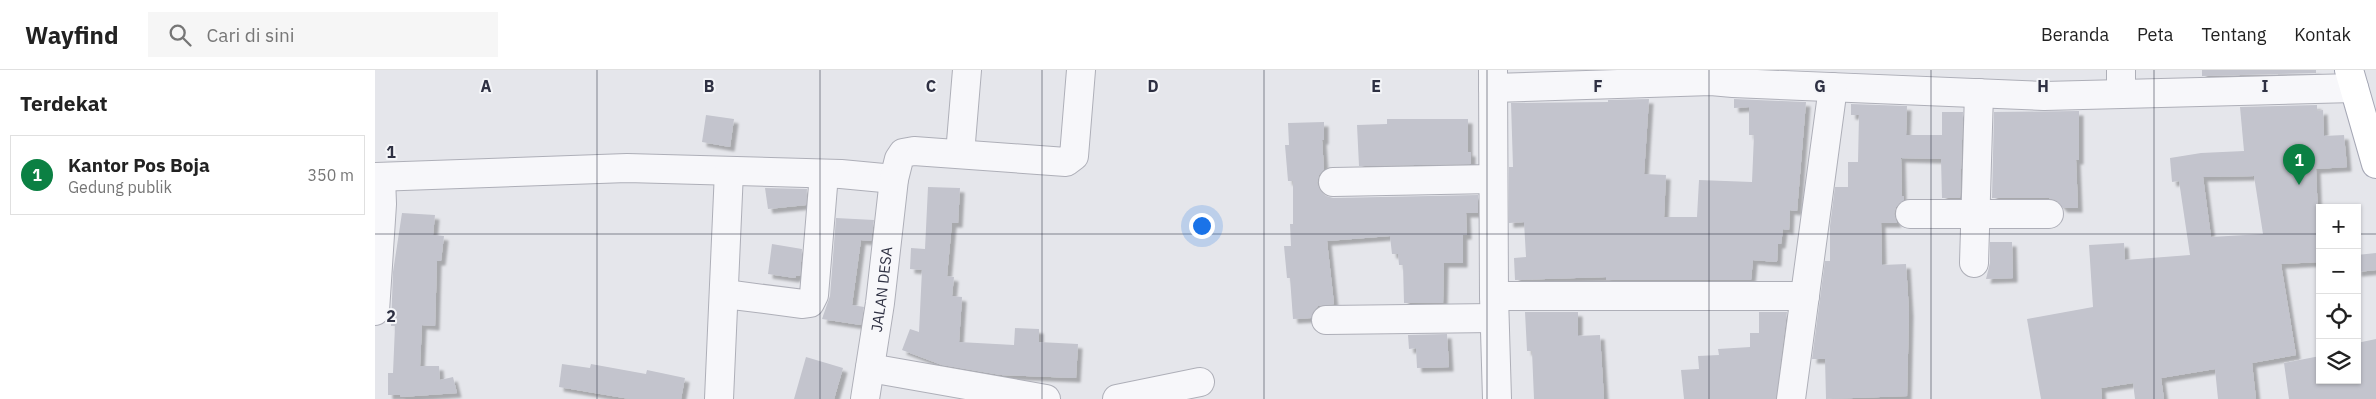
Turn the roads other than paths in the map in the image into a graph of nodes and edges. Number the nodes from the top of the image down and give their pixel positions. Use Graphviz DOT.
graph roads {
  1 [pos="967,70"];
  2 [pos="1081,70"];
  3 [pos="1711,75"];
  4 [pos="1493,79"];
  5 [pos="2352,79"];
  6 [pos="1840,82"];
  7 [pos="2121,82"];
  8 [pos="1979,93"];
  9 [pos="960,154"];
  10 [pos="2376,164"];
  11 [pos="729,171"];
  12 [pos="824,174"];
  13 [pos="378,177"];
  14 [pos="894,179"];
  15 [pos="1493,179"];
  16 [pos="1333,182"];
  17 [pos="1911,214"];
  18 [pos="2049,214"];
  19 [pos="1975,215"];
  20 [pos="1973,264"];
  21 [pos="725,294"];
  22 [pos="1805,296"];
  23 [pos="1494,307"];
  24 [pos="375,311"];
  25 [pos="1326,320"];
  26 [pos="870,368"];
  27 [pos="1199,382"];
  28 [pos="719,399"];
  29 [pos="865,399"];
  30 [pos="1046,399"];
  31 [pos="1117,399"];
  32 [pos="1497,399"];
  33 [pos="1791,399"];
  1 -- 9 [label="street"];
  2 -- 9 [label="street"];
  3 -- 4 [label="street"];
  3 -- 6 [label="street"];
  4 -- 15 [label="street"];
  5 -- 7 [label="street"];
  5 -- 10 [label="main road"];
  6 -- 8 [label="street"];
  6 -- 22 [label="street"];
  7 -- 8 [label="street"];
  8 -- 19 [label="street"];
  9 -- 14 [label="street, JALAN DESA"];
  11 -- 12 [label="street"];
  11 -- 13 [label="street"];
  11 -- 21 [label="street"];
  12 -- 14 [label="street"];
  12 -- 21 [label="street"];
  13 -- 24 [label="street"];
  14 -- 26 [label="street, JALAN DESA"];
  15 -- 16 [label="street"];
  15 -- 23 [label="street"];
  17 -- 19 [label="street"];
  18 -- 19 [label="street"];
  19 -- 20 [label="street"];
  21 -- 28 [label="street"];
  22 -- 23 [label="street"];
  22 -- 33 [label="street"];
  23 -- 25 [label="street"];
  23 -- 32 [label="street"];
  26 -- 29 [label="street, JALAN DESA"];
  26 -- 30 [label="street"];
  27 -- 31 [label="street"];
}
